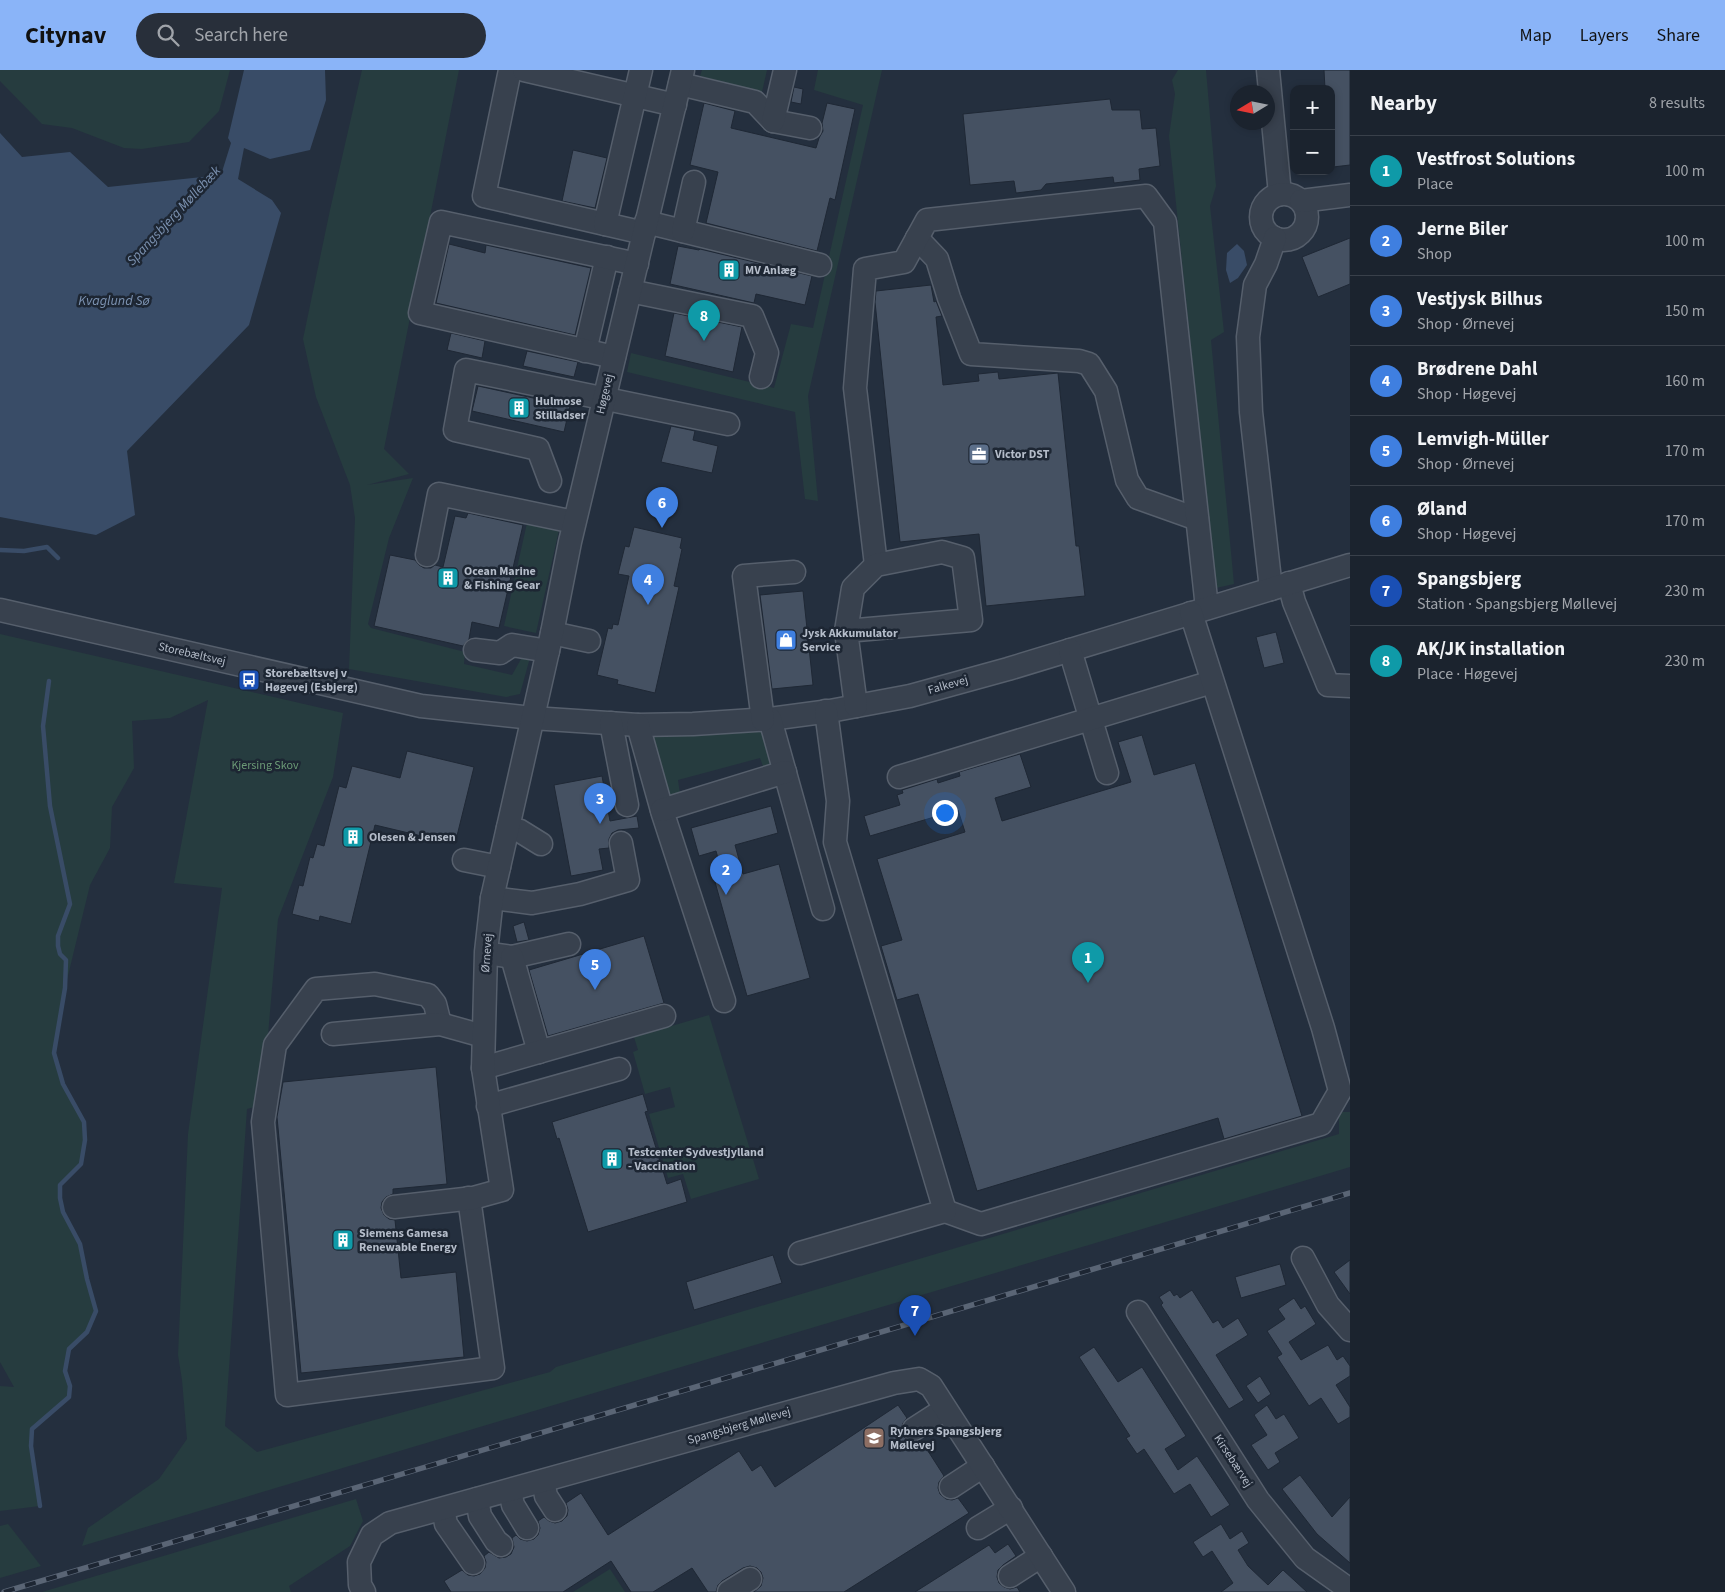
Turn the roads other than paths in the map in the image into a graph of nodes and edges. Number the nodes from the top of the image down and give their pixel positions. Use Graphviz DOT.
graph roads {
  1 [pos="510,70"];
  2 [pos="524,70"];
  3 [pos="641,70"];
  4 [pos="785,70"];
  5 [pos="1268,70"];
  6 [pos="679,86"];
  7 [pos="635,96"];
  8 [pos="773,120"];
  9 [pos="810,128"];
  10 [pos="694,182"];
  11 [pos="1280,194"];
  12 [pos="1350,195"];
  13 [pos="1302,202"];
  14 [pos="605,224"];
  15 [pos="645,228"];
  16 [pos="683,231"];
  17 [pos="917,238"];
  18 [pos="1276,238"];
  19 [pos="607,257"];
  20 [pos="636,264"];
  21 [pos="820,265"];
  22 [pos="630,291"];
  23 [pos="585,351"];
  24 [pos="614,357"];
  25 [pos="761,377"];
  26 [pos="604,397"];
  27 [pos="728,424"];
  28 [pos="550,481"];
  29 [pos="1198,519"];
  30 [pos="574,522"];
  31 [pos="427,555"];
  32 [pos="1350,564"];
  33 [pos="876,565"];
  34 [pos="794,572"];
  35 [pos="1280,586"];
  36 [pos="0,610"];
  37 [pos="1199,611"];
  38 [pos="846,631"];
  39 [pos="588,641"];
  40 [pos="550,642"];
  41 [pos="475,650"];
  42 [pos="1070,650"];
  43 [pos="1212,682"];
  44 [pos="1349,688"];
  45 [pos="856,706"];
  46 [pos="826,711"];
  47 [pos="532,718"];
  48 [pos="767,719"];
  49 [pos="1090,719"];
  50 [pos="611,723"];
  51 [pos="638,725"];
  52 [pos="785,772"];
  53 [pos="1107,774"];
  54 [pos="899,777"];
  55 [pos="627,805"];
  56 [pos="662,810"];
  57 [pos="508,828"];
  58 [pos="621,843"];
  59 [pos="542,844"];
  60 [pos="464,860"];
  61 [pos="499,867"];
  62 [pos="492,898"];
  63 [pos="823,909"];
  64 [pos="569,944"];
  65 [pos="486,952"];
  66 [pos="512,957"];
  67 [pos="724,1002"];
  68 [pos="664,1016"];
  69 [pos="440,1024"];
  70 [pos="333,1034"];
  71 [pos="483,1036"];
  72 [pos="539,1052"];
  73 [pos="482,1068"];
  74 [pos="619,1069"];
  75 [pos="488,1106"];
  76 [pos="469,1198"];
  77 [pos="394,1207"];
  78 [pos="945,1211"];
  79 [pos="800,1253"];
  80 [pos="1303,1258"];
  81 [pos="1138,1312"];
  82 [pos="1350,1330"];
  83 [pos="945,1408"];
  84 [pos="914,1429"];
  85 [pos="983,1466"];
  86 [pos="543,1481"];
  87 [pos="951,1486"];
  88 [pos="510,1490"];
  89 [pos="477,1499"];
  90 [pos="1010,1508"];
  91 [pos="443,1509"];
  92 [pos="555,1510"];
  93 [pos="527,1528"];
  94 [pos="978,1528"];
  95 [pos="501,1544"];
  96 [pos="1041,1556"];
  97 [pos="473,1563"];
  98 [pos="1010,1576"];
  99 [pos="750,1579"];
  100 [pos="1350,1590"];
  101 [pos="364,1592"];
  102 [pos="728,1592"];
  103 [pos="1064,1592"];
  1 -- 14 [label="street"];
  2 -- 7 [label="street"];
  3 -- 7 [label="street"];
  4 -- 8 [label="street"];
  5 -- 11 [label="street"];
  6 -- 7 [label="street"];
  6 -- 8 [label="street"];
  6 -- 15 [label="street, Høgevej"];
  7 -- 14 [label="street"];
  8 -- 9 [label="street"];
  10 -- 16 [label="street"];
  11 -- 13 [label="street"];
  11 -- 18 [label="street"];
  12 -- 13 [label="street"];
  13 -- 18 [label="street"];
  14 -- 15 [label="street"];
  15 -- 16 [label="street"];
  15 -- 20 [label="street, Høgevej"];
  16 -- 21 [label="street"];
  17 -- 29 [label="street"];
  17 -- 29 [label="street"];
  17 -- 33 [label="street"];
  18 -- 35 [label="street"];
  19 -- 20 [label="street"];
  19 -- 23 [label="street"];
  19 -- 23 [label="street"];
  20 -- 22 [label="street, Høgevej"];
  22 -- 24 [label="street, Høgevej"];
  22 -- 25 [label="street"];
  23 -- 24 [label="street"];
  24 -- 26 [label="street, Høgevej"];
  26 -- 27 [label="street"];
  26 -- 28 [label="street"];
  26 -- 30 [label="street, Høgevej"];
  29 -- 37 [label="street"];
  30 -- 31 [label="street"];
  30 -- 40 [label="street, Høgevej"];
  32 -- 35 [label="street, Falkevej"];
  33 -- 38 [label="street"];
  33 -- 38 [label="street"];
  34 -- 48 [label="street"];
  35 -- 37 [label="street, Falkevej"];
  35 -- 44 [label="street"];
  36 -- 47 [label="street, Storebæltsvej"];
  37 -- 42 [label="street, Falkevej"];
  37 -- 43 [label="street"];
  38 -- 45 [label="street"];
  39 -- 40 [label="street"];
  40 -- 41 [label="street"];
  40 -- 47 [label="street, Høgevej"];
  42 -- 45 [label="street, Falkevej"];
  42 -- 49 [label="street"];
  43 -- 49 [label="street"];
  43 -- 78 [label="street"];
  45 -- 46 [label="street, Falkevej"];
  46 -- 48 [label="street, Falkevej"];
  46 -- 78 [label="street"];
  47 -- 50 [label="street, Falkevej"];
  47 -- 57 [label="street, Ørnevej"];
  48 -- 51 [label="street, Falkevej"];
  48 -- 52 [label="street"];
  49 -- 53 [label="street"];
  49 -- 54 [label="street"];
  50 -- 51 [label="street, Falkevej"];
  50 -- 55 [label="street"];
  51 -- 56 [label="street"];
  52 -- 56 [label="street"];
  52 -- 63 [label="street"];
  56 -- 67 [label="street"];
  57 -- 59 [label="street"];
  57 -- 61 [label="street, Ørnevej"];
  58 -- 62 [label="street"];
  60 -- 61 [label="street"];
  61 -- 62 [label="street, Ørnevej"];
  62 -- 65 [label="street, Ørnevej"];
  64 -- 66 [label="street"];
  65 -- 66 [label="street"];
  65 -- 71 [label="street, Ørnevej"];
  66 -- 72 [label="street"];
  68 -- 72 [label="street"];
  69 -- 70 [label="street"];
  69 -- 71 [label="street"];
  69 -- 76 [label="street"];
  71 -- 73 [label="street, Ørnevej"];
  72 -- 73 [label="street"];
  73 -- 75 [label="street, Ørnevej"];
  74 -- 75 [label="street"];
  75 -- 76 [label="street, Ørnevej"];
  76 -- 77 [label="street"];
  78 -- 79 [label="street"];
  80 -- 82 [label="street"];
  81 -- 100 [label="street, Kirsebærvej"];
  83 -- 84 [label="street"];
  83 -- 85 [label="street, Spangsbjerg Møllevej"];
  83 -- 86 [label="street, Spangsbjerg Møllevej"];
  85 -- 87 [label="street"];
  85 -- 90 [label="street, Spangsbjerg Møllevej"];
  86 -- 88 [label="street, Spangsbjerg Møllevej"];
  86 -- 92 [label="street"];
  88 -- 89 [label="street, Spangsbjerg Møllevej"];
  88 -- 93 [label="street"];
  89 -- 91 [label="street, Spangsbjerg Møllevej"];
  89 -- 95 [label="street"];
  90 -- 94 [label="street"];
  90 -- 96 [label="street, Spangsbjerg Møllevej"];
  91 -- 97 [label="street"];
  91 -- 101 [label="street, Spangsbjerg Møllevej"];
  96 -- 98 [label="street"];
  96 -- 103 [label="street, Spangsbjerg Møllevej"];
  99 -- 102 [label="street"];
}
